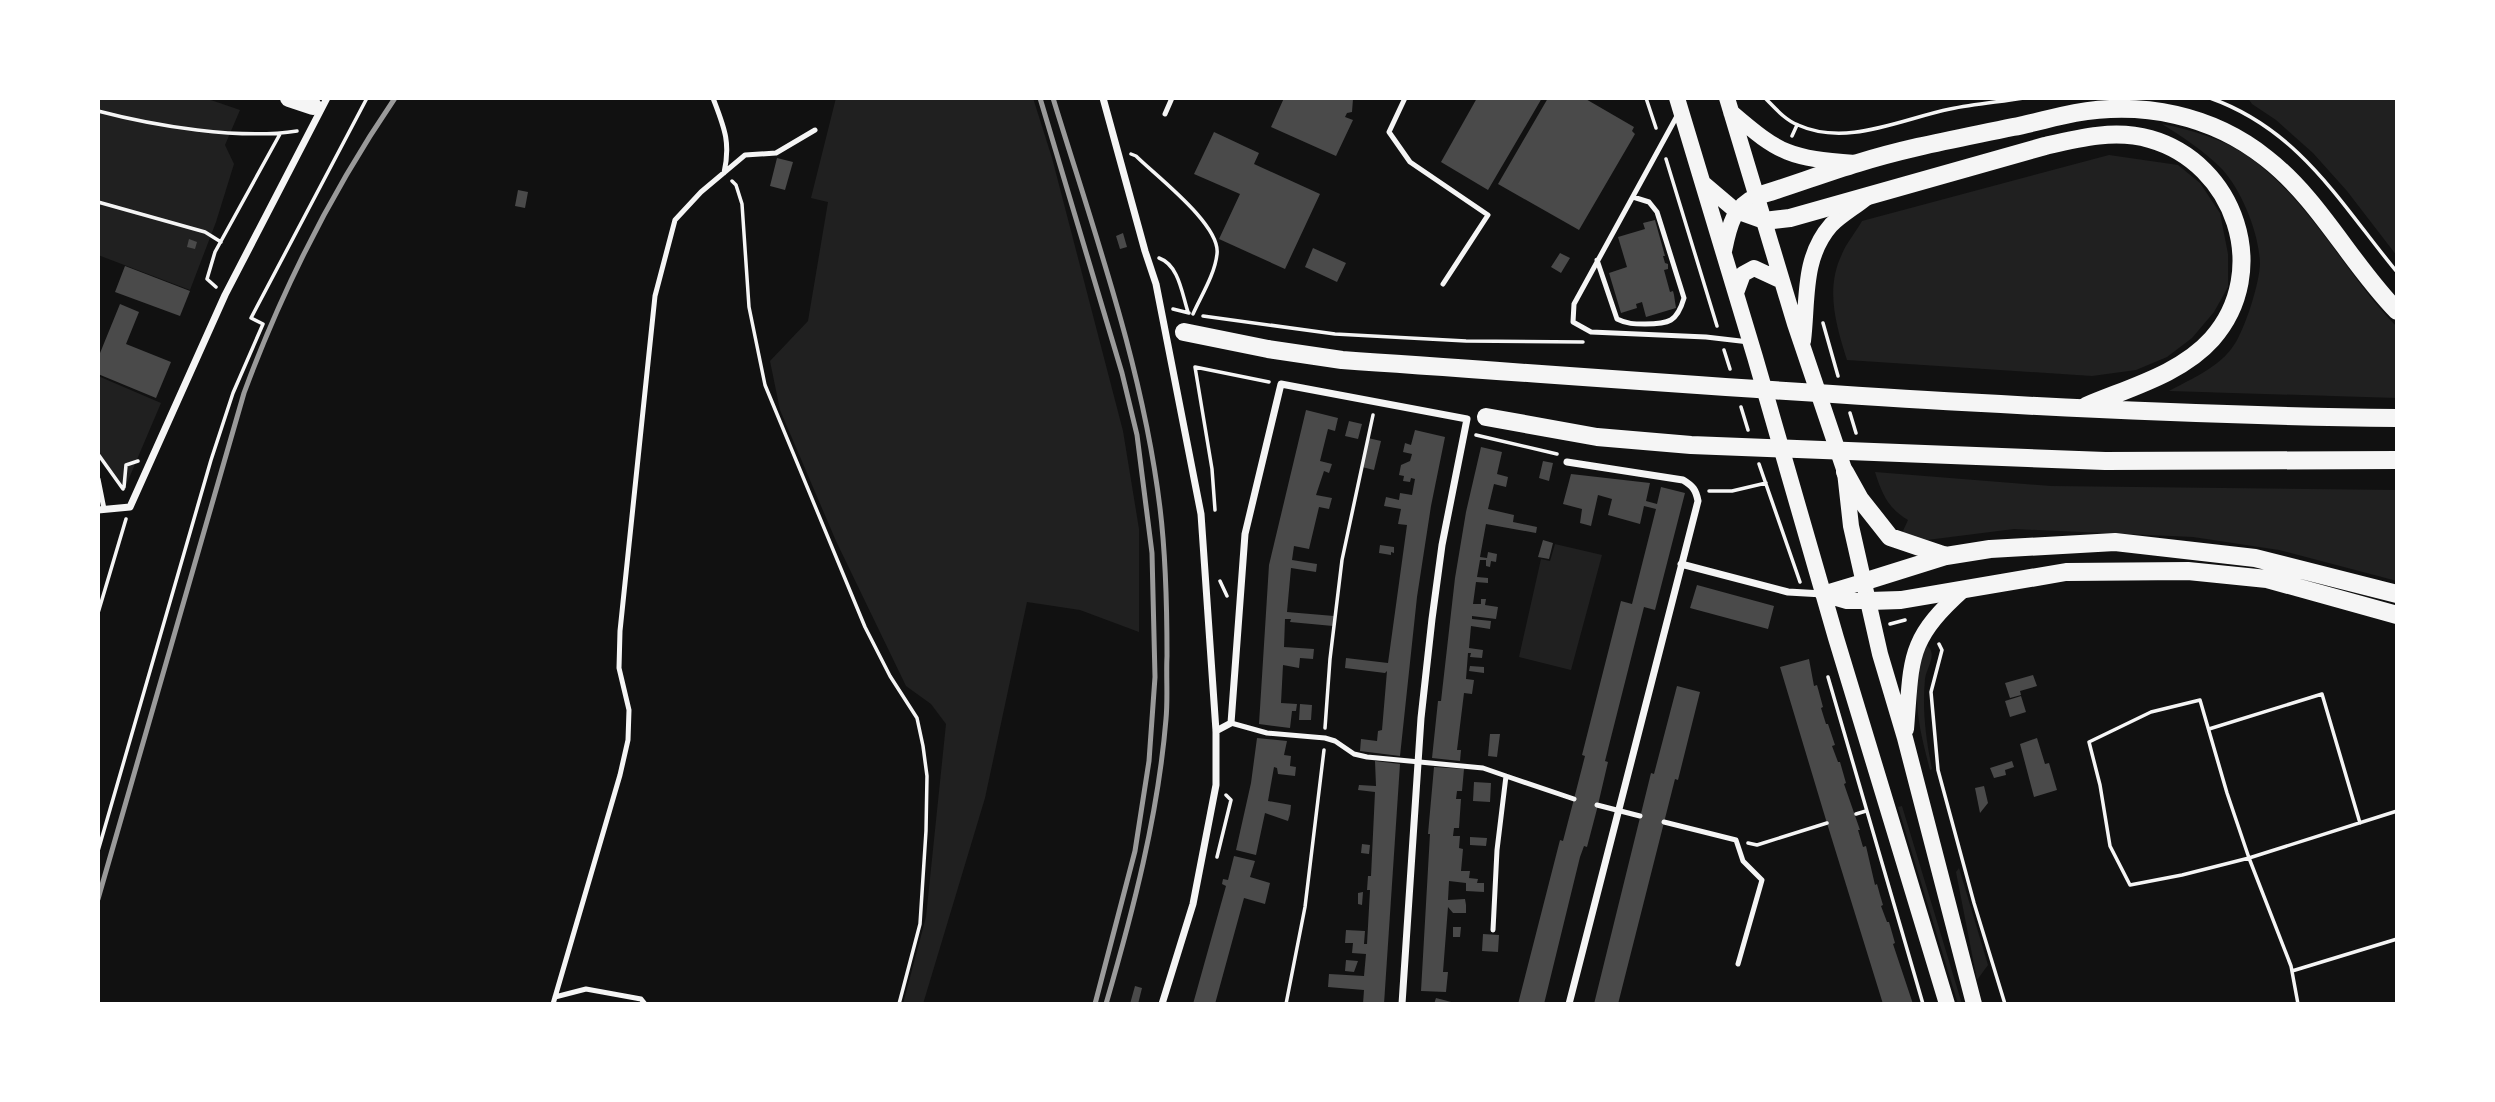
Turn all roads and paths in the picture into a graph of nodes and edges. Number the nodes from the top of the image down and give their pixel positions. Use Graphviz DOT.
graph roads {
  1 [pos="289,98"];
  2 [pos="367,98"];
  3 [pos="713,98"];
  4 [pos="1103,98"];
  5 [pos="1172,98"];
  6 [pos="1405,98"];
  7 [pos="1646,98"];
  8 [pos="1765,98"];
  9 [pos="2024,98"];
  10 [pos="320,102"];
  11 [pos="1679,104"];
  12 [pos="1729,105"];
  13 [pos="98,111"];
  14 [pos="1165,114"];
  15 [pos="298,130"];
  16 [pos="815,130"];
  17 [pos="281,133"];
  18 [pos="1662,145"];
  19 [pos="1117,149"];
  20 [pos="1858,163"];
  21 [pos="724,173"];
  22 [pos="1703,183"];
  23 [pos="1757,196"];
  24 [pos="1869,196"];
  25 [pos="1633,197"];
  26 [pos="98,202"];
  27 [pos="1736,211"];
  28 [pos="1764,221"];
  29 [pos="221,242"];
  30 [pos="1145,251"];
  31 [pos="1723,253"];
  32 [pos="1597,260"];
  33 [pos="1782,281"];
  34 [pos="1443,284"];
  35 [pos="1735,293"];
  36 [pos="225,295"];
  37 [pos="1173,309"];
  38 [pos="2397,311"];
  39 [pos="1190,313"];
  40 [pos="1184,332"];
  41 [pos="1721,338"];
  42 [pos="1592,343"];
  43 [pos="1753,350"];
  44 [pos="1804,353"];
  45 [pos="1833,362"];
  46 [pos="1733,381"];
  47 [pos="1281,384"];
  48 [pos="1841,386"];
  49 [pos="1376,402"];
  50 [pos="1741,406"];
  51 [pos="2082,407"];
  52 [pos="1849,411"];
  53 [pos="1486,417"];
  54 [pos="2397,418"];
  55 [pos="1465,432"];
  56 [pos="1749,432"];
  57 [pos="1857,436"];
  58 [pos="98,454"];
  59 [pos="1757,458"];
  60 [pos="2397,460"];
  61 [pos="1567,462"];
  62 [pos="1844,472"];
  63 [pos="98,479"];
  64 [pos="1766,483"];
  65 [pos="1697,491"];
  66 [pos="126,507"];
  67 [pos="101,510"];
  68 [pos="1215,510"];
  69 [pos="1947,556"];
  70 [pos="1681,564"];
  71 [pos="1220,571"];
  72 [pos="1863,582"];
  73 [pos="1964,589"];
  74 [pos="1804,593"];
  75 [pos="1823,594"];
  76 [pos="2397,594"];
  77 [pos="1901,600"];
  78 [pos="1869,601"];
  79 [pos="98,612"];
  80 [pos="2397,615"];
  81 [pos="1239,621"];
  82 [pos="1924,630"];
  83 [pos="1825,667"];
  84 [pos="1231,723"];
  85 [pos="2209,730"];
  86 [pos="1216,732"];
  87 [pos="1325,738"];
  88 [pos="1905,738"];
  89 [pos="1418,762"];
  90 [pos="1506,776"];
  91 [pos="1574,799"];
  92 [pos="1597,805"];
  93 [pos="1617,810"];
  94 [pos="1866,811"];
  95 [pos="2397,811"];
  96 [pos="1856,814"];
  97 [pos="1640,816"];
  98 [pos="1664,822"];
  99 [pos="1828,823"];
  100 [pos="2360,823"];
  101 [pos="1736,840"];
  102 [pos="98,851"];
  103 [pos="2249,858"];
  104 [pos="1493,930"];
  105 [pos="2397,939"];
  106 [pos="1738,964"];
  107 [pos="2292,971"];
  108 [pos="554,1000"];
  109 [pos="645,1004"];
  110 [pos="899,1004"];
  111 [pos="1162,1004"];
  112 [pos="1286,1004"];
  113 [pos="1402,1004"];
  114 [pos="1569,1004"];
  115 [pos="1923,1004"];
  116 [pos="1947,1004"];
  117 [pos="1974,1004"];
  118 [pos="2005,1004"];
  119 [pos="2298,1004"];
  1 -- 10 [label="highway"];
  2 -- 102 [label="path"];
  3 -- 21 [label="lane"];
  4 -- 19 [label="street"];
  5 -- 14 [label="lane"];
  6 -- 34 [label="lane"];
  7 -- 18 [label="path"];
  8 -- 9 [label="path"];
  10 -- 36 [label="street"];
  11 -- 18 [label="lane"];
  11 -- 22 [label="main road"];
  12 -- 20 [label="main road"];
  12 -- 23 [label="main road"];
  13 -- 17 [label="path"];
  15 -- 17 [label="path"];
  16 -- 21 [label="lane"];
  17 -- 29 [label="path"];
  18 -- 25 [label="lane"];
  18 -- 41 [label="path"];
  19 -- 30 [label="street"];
  19 -- 39 [label="path"];
  20 -- 23 [label="highway"];
  20 -- 38 [label="highway"];
  21 -- 108 [label="lane"];
  21 -- 110 [label="path"];
  22 -- 27 [label="main road"];
  22 -- 31 [label="main road"];
  23 -- 27 [label="main road"];
  23 -- 28 [label="main road"];
  24 -- 28 [label="highway"];
  24 -- 44 [label="main road"];
  24 -- 51 [label="highway"];
  25 -- 32 [label="lane"];
  25 -- 32 [label="lane"];
  26 -- 29 [label="path"];
  27 -- 28 [label="main road"];
  27 -- 31 [label="main road"];
  28 -- 33 [label="main road"];
  29 -- 36 [label="path"];
  30 -- 39 [label="path"];
  30 -- 86 [label="street"];
  31 -- 35 [label="main road"];
  32 -- 41 [label="lane"];
  33 -- 35 [label="main road"];
  33 -- 44 [label="main road"];
  35 -- 43 [label="main road"];
  36 -- 66 [label="street"];
  37 -- 39 [label="path"];
  39 -- 42 [label="path"];
  40 -- 51 [label="highway"];
  41 -- 43 [label="lane"];
  41 -- 46 [label="path"];
  43 -- 75 [label="main road"];
  44 -- 62 [label="main road"];
  45 -- 48 [label="path"];
  47 -- 49 [label="street"];
  47 -- 68 [label="path"];
  47 -- 81 [label="street"];
  49 -- 55 [label="street"];
  49 -- 87 [label="path"];
  50 -- 56 [label="path"];
  51 -- 54 [label="highway"];
  52 -- 57 [label="path"];
  53 -- 60 [label="highway"];
  55 -- 61 [label="path"];
  55 -- 89 [label="street"];
  58 -- 66 [label="path"];
  59 -- 64 [label="path"];
  61 -- 65 [label="street"];
  62 -- 69 [label="highway"];
  62 -- 72 [label="main road"];
  63 -- 67 [label="lane"];
  64 -- 65 [label="path"];
  64 -- 74 [label="path"];
  65 -- 70 [label="street"];
  66 -- 67 [label="street"];
  66 -- 79 [label="path"];
  69 -- 72 [label="highway"];
  69 -- 76 [label="highway"];
  70 -- 74 [label="street"];
  70 -- 93 [label="street"];
  71 -- 81 [label="path"];
  72 -- 75 [label="main road"];
  72 -- 78 [label="main road"];
  73 -- 77 [label="highway"];
  73 -- 80 [label="highway"];
  73 -- 82 [label="main road"];
  74 -- 75 [label="street"];
  75 -- 78 [label="main road"];
  75 -- 116 [label="main road"];
  77 -- 78 [label="highway"];
  77 -- 82 [label="path"];
  78 -- 88 [label="main road"];
  81 -- 84 [label="street"];
  82 -- 88 [label="main road"];
  82 -- 118 [label="path"];
  83 -- 94 [label="path"];
  84 -- 86 [label="street"];
  84 -- 87 [label="lane"];
  85 -- 100 [label="path"];
  85 -- 103 [label="path"];
  85 -- 103 [label="path"];
  86 -- 111 [label="street"];
  87 -- 89 [label="lane"];
  87 -- 112 [label="path"];
  88 -- 117 [label="main road"];
  89 -- 90 [label="lane"];
  89 -- 113 [label="street"];
  90 -- 91 [label="lane"];
  90 -- 104 [label="lane"];
  92 -- 93 [label="lane"];
  93 -- 97 [label="lane"];
  93 -- 114 [label="street"];
  94 -- 96 [label="path"];
  94 -- 115 [label="path"];
  95 -- 100 [label="path"];
  98 -- 101 [label="lane"];
  99 -- 101 [label="path"];
  100 -- 103 [label="path"];
  101 -- 106 [label="lane"];
  103 -- 107 [label="path"];
  105 -- 107 [label="path"];
  107 -- 119 [label="path"];
  108 -- 109 [label="lane"];
}
